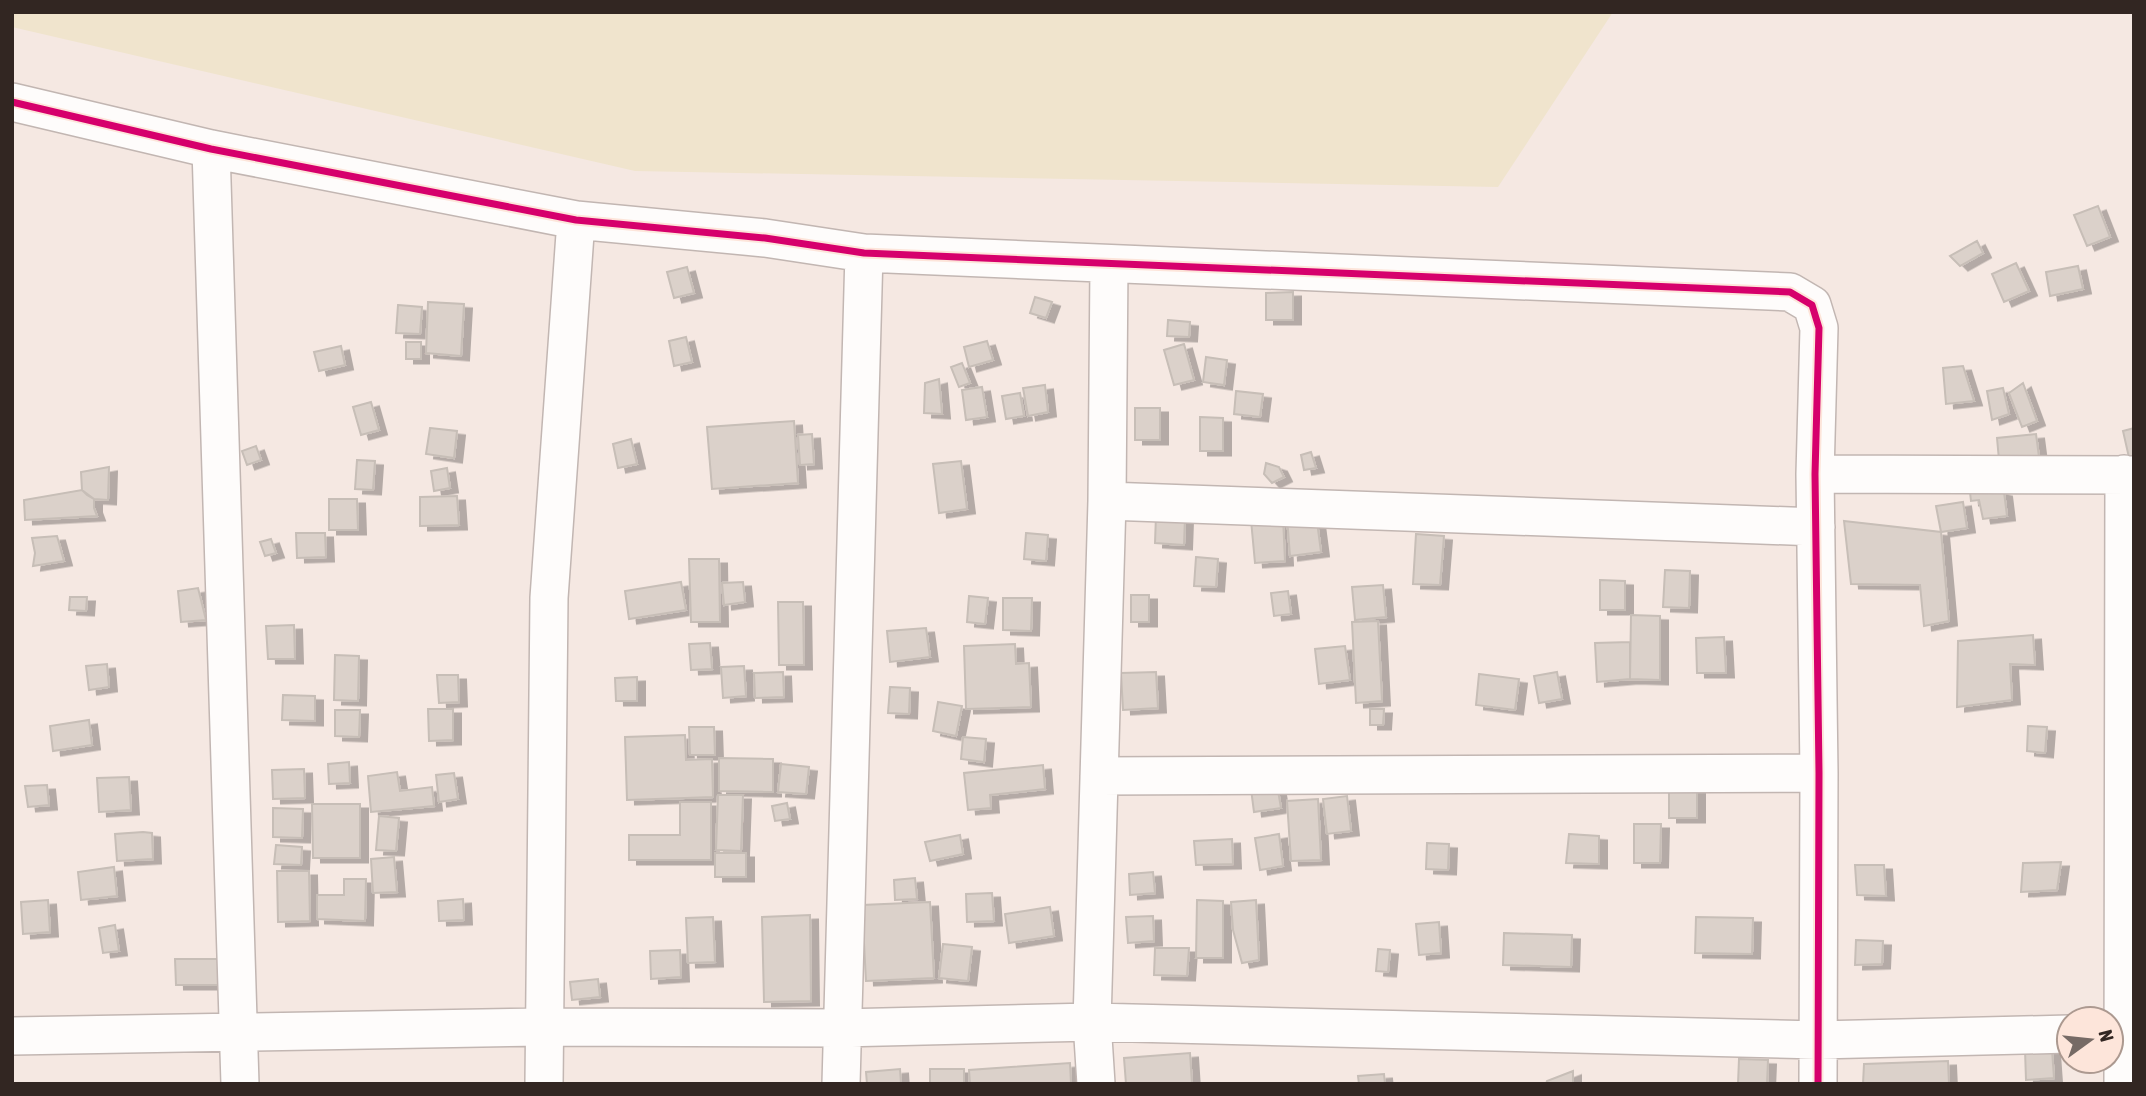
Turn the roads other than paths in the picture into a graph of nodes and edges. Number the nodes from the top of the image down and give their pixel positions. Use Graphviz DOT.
graph roads {
  1 [pos="12,102"];
  2 [pos="211,149"];
  3 [pos="576,220"];
  4 [pos="864,253"];
  5 [pos="1109,264"];
  6 [pos="1815,474"];
  7 [pos="2129,475"];
  8 [pos="1107,500"];
  9 [pos="1816,527"];
  10 [pos="2129,741"];
  11 [pos="1819,773"];
  12 [pos="1099,776"];
  13 [pos="2123,1005"];
  14 [pos="1092,1022"];
  15 [pos="543,1027"];
  16 [pos="841,1028"];
  17 [pos="239,1032"];
  18 [pos="2055,1034"];
  19 [pos="12,1036"];
  20 [pos="1818,1040"];
  21 [pos="240,1084"];
  22 [pos="544,1084"];
  23 [pos="841,1084"];
  24 [pos="1096,1084"];
  25 [pos="1818,1084"];
  1 -- 2 [label="street"];
  2 -- 3 [label="street"];
  2 -- 17 [label="street"];
  3 -- 4 [label="street"];
  3 -- 15 [label="street"];
  4 -- 5 [label="street"];
  4 -- 16 [label="street"];
  5 -- 6 [label="street"];
  5 -- 8 [label="street"];
  6 -- 7 [label="street"];
  6 -- 9 [label="street"];
  7 -- 10 [label="street"];
  8 -- 9 [label="street"];
  8 -- 12 [label="street"];
  9 -- 11 [label="street"];
  10 -- 13 [label="street"];
  11 -- 12 [label="street"];
  11 -- 20 [label="street"];
  12 -- 14 [label="street"];
  14 -- 16 [label="street"];
  14 -- 20 [label="street"];
  14 -- 24 [label="street"];
  15 -- 16 [label="street"];
  15 -- 17 [label="street"];
  15 -- 22 [label="street"];
  16 -- 23 [label="street"];
  17 -- 19 [label="street"];
  17 -- 21 [label="street"];
  18 -- 20 [label="street"];
  20 -- 25 [label="street"];
}
